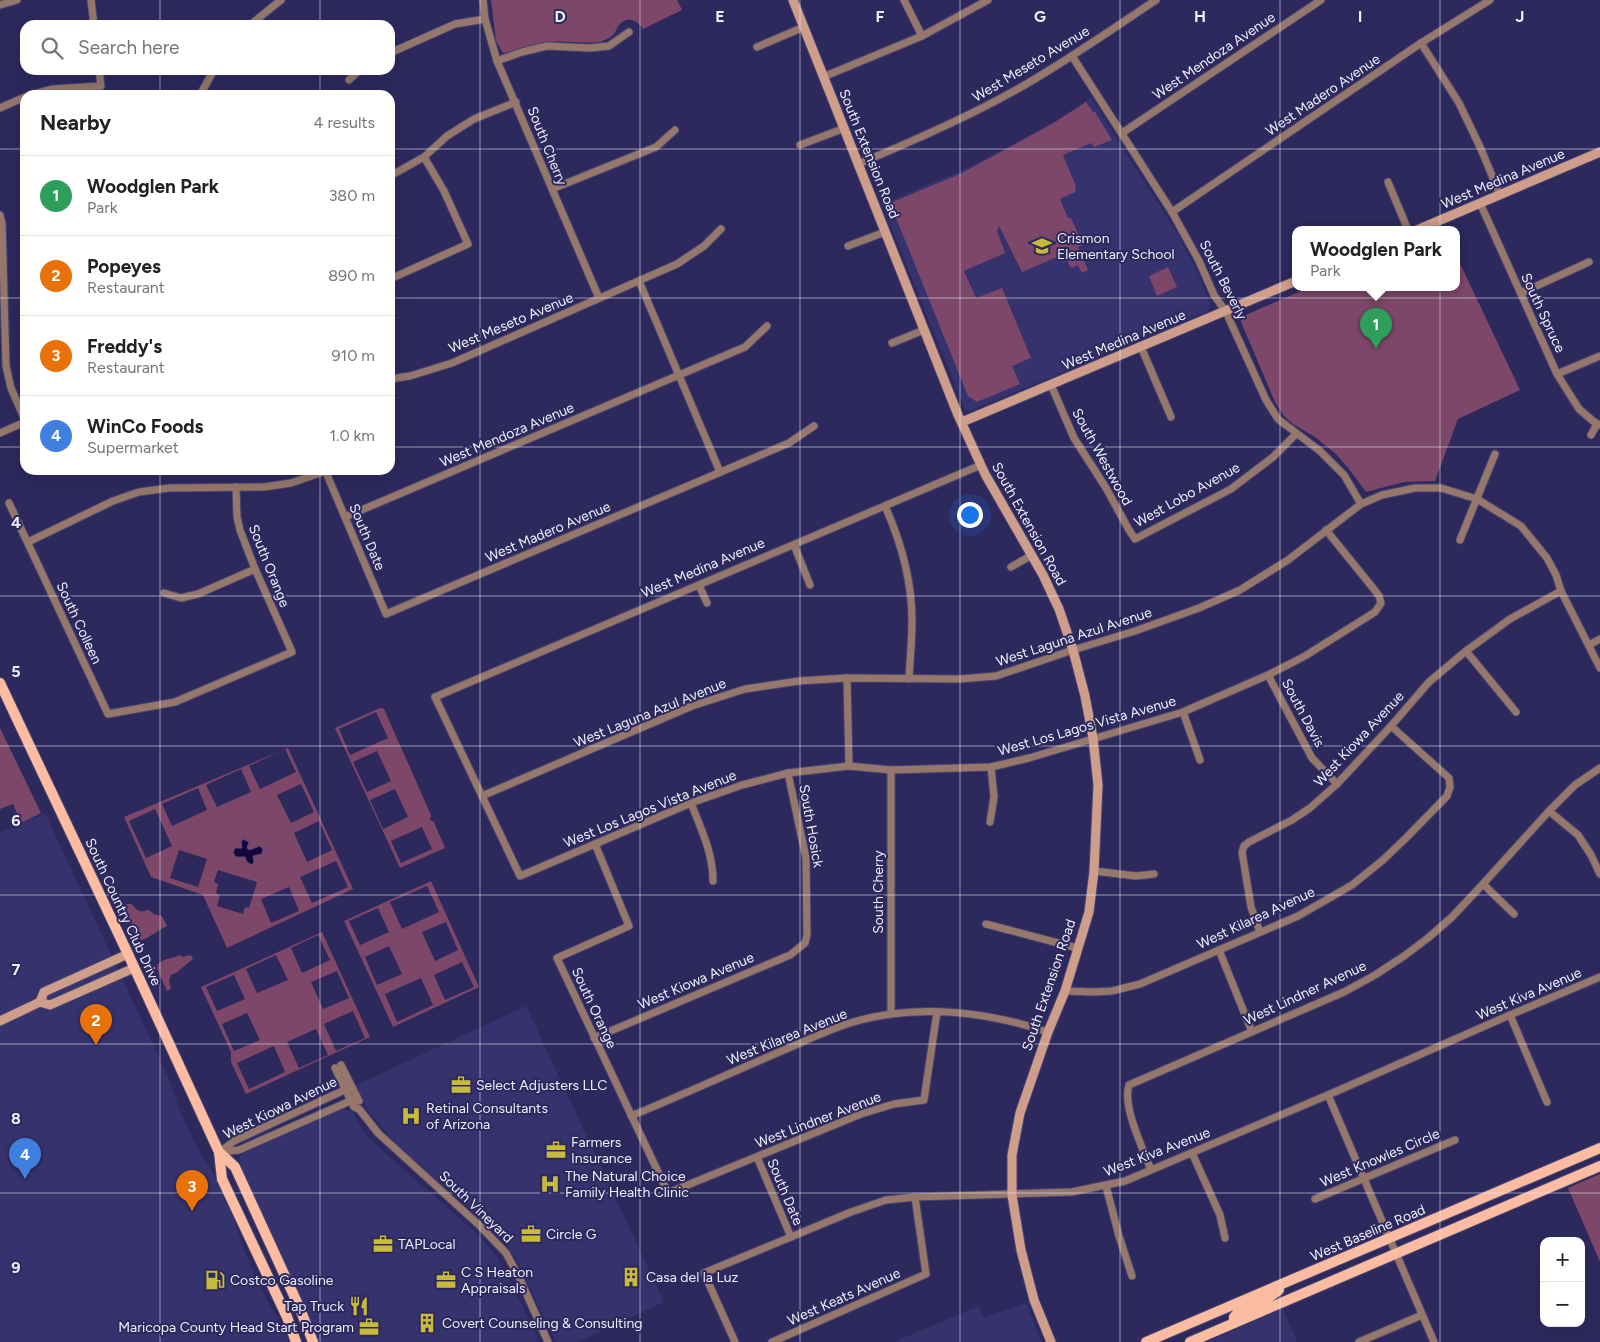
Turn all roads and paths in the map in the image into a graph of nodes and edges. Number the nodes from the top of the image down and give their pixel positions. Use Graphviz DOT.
graph roads {
  1 [pos="17,0"];
  2 [pos="91,0"];
  3 [pos="281,0"];
  4 [pos="483,0"];
  5 [pos="793,0"];
  6 [pos="904,0"];
  7 [pos="988,0"];
  8 [pos="1156,0"];
  9 [pos="1321,0"];
  10 [pos="1490,0"];
  11 [pos="0,5"];
  12 [pos="484,19"];
  13 [pos="93,20"];
  14 [pos="256,20"];
  15 [pos="804,28"];
  16 [pos="629,32"];
  17 [pos="922,36"];
  18 [pos="1421,43"];
  19 [pos="757,47"];
  20 [pos="395,51"];
  21 [pos="1072,56"];
  22 [pos="497,61"];
  23 [pos="100,75"];
  24 [pos="211,75"];
  25 [pos="354,75"];
  26 [pos="823,77"];
  27 [pos="349,80"];
  28 [pos="49,90"];
  29 [pos="203,90"];
  30 [pos="20,99"];
  31 [pos="516,102"];
  32 [pos="0,108"];
  33 [pos="845,128"];
  34 [pos="675,130"];
  35 [pos="1122,134"];
  36 [pos="800,145"];
  37 [pos="1600,152"];
  38 [pos="424,157"];
  39 [pos="858,164"];
  40 [pos="395,173"];
  41 [pos="1388,182"];
  42 [pos="552,189"];
  43 [pos="1500,195"];
  44 [pos="1480,203"];
  45 [pos="1172,212"];
  46 [pos="0,215"];
  47 [pos="1406,226"];
  48 [pos="1425,226"];
  49 [pos="721,229"];
  50 [pos="885,232"];
  51 [pos="848,246"];
  52 [pos="1589,262"];
  53 [pos="2,273"];
  54 [pos="395,277"];
  55 [pos="639,281"];
  56 [pos="1292,283"];
  57 [pos="1520,293"];
  58 [pos="599,298"];
  59 [pos="1226,312"];
  60 [pos="766,326"];
  61 [pos="924,330"];
  62 [pos="892,343"];
  63 [pos="1141,347"];
  64 [pos="1600,356"];
  65 [pos="3,367"];
  66 [pos="1557,374"];
  67 [pos="680,375"];
  68 [pos="395,378"];
  69 [pos="1051,385"];
  70 [pos="20,409"];
  71 [pos="1171,417"];
  72 [pos="962,422"];
  73 [pos="20,423"];
  74 [pos="1599,424"];
  75 [pos="814,426"];
  76 [pos="0,433"];
  77 [pos="1296,434"];
  78 [pos="1591,435"];
  79 [pos="1495,454"];
  80 [pos="981,465"];
  81 [pos="720,472"];
  82 [pos="312,475"];
  83 [pos="327,475"];
  84 [pos="236,487"];
  85 [pos="1477,499"];
  86 [pos="9,503"];
  87 [pos="1362,504"];
  88 [pos="885,506"];
  89 [pos="345,517"];
  90 [pos="1326,530"];
  91 [pos="1135,538"];
  92 [pos="1460,540"];
  93 [pos="28,542"];
  94 [pos="794,545"];
  95 [pos="1032,555"];
  96 [pos="1011,567"];
  97 [pos="255,569"];
  98 [pos="699,585"];
  99 [pos="810,585"];
  100 [pos="1561,591"];
  101 [pos="164,593"];
  102 [pos="707,603"];
  103 [pos="386,614"];
  104 [pos="1600,639"];
  105 [pos="1589,645"];
  106 [pos="1073,650"];
  107 [pos="1466,651"];
  108 [pos="292,652"];
  109 [pos="1600,668"];
  110 [pos="1268,675"];
  111 [pos="847,678"];
  112 [pos="909,679"];
  113 [pos="0,684"];
  114 [pos="1183,712"];
  115 [pos="1516,712"];
  116 [pos="1391,726"];
  117 [pos="1093,738"];
  118 [pos="1200,760"];
  119 [pos="849,766"];
  120 [pos="992,767"];
  121 [pos="1600,768"];
  122 [pos="891,770"];
  123 [pos="788,773"];
  124 [pos="1337,784"];
  125 [pos="482,796"];
  126 [pos="691,803"];
  127 [pos="1549,810"];
  128 [pos="990,822"];
  129 [pos="595,844"];
  130 [pos="1094,871"];
  131 [pos="1154,874"];
  132 [pos="1600,874"];
  133 [pos="713,881"];
  134 [pos="1483,884"];
  135 [pos="1514,914"];
  136 [pos="986,924"];
  137 [pos="1260,932"];
  138 [pos="805,943"];
  139 [pos="1078,948"];
  140 [pos="1219,950"];
  141 [pos="128,954"];
  142 [pos="134,968"];
  143 [pos="1600,977"];
  144 [pos="1065,991"];
  145 [pos="40,1002"];
  146 [pos="937,1012"];
  147 [pos="891,1014"];
  148 [pos="1510,1015"];
  149 [pos="0,1020"];
  150 [pos="1048,1032"];
  151 [pos="1252,1032"];
  152 [pos="594,1038"];
  153 [pos="338,1066"];
  154 [pos="349,1088"];
  155 [pos="1328,1095"];
  156 [pos="354,1099"];
  157 [pos="1547,1102"];
  158 [pos="631,1116"];
  159 [pos="1455,1140"];
  160 [pos="1600,1148"];
  161 [pos="219,1152"];
  162 [pos="1192,1153"];
  163 [pos="757,1157"];
  164 [pos="1600,1166"];
  165 [pos="1152,1170"];
  166 [pos="1363,1179"];
  167 [pos="1106,1186"];
  168 [pos="668,1193"];
  169 [pos="1012,1194"];
  170 [pos="915,1197"];
  171 [pos="1315,1198"];
  172 [pos="791,1237"];
  173 [pos="1225,1238"];
  174 [pos="1390,1238"];
  175 [pos="1396,1254"];
  176 [pos="1132,1276"];
  177 [pos="1292,1280"];
  178 [pos="1422,1314"];
  179 [pos="1234,1324"];
  180 [pos="296,1342"];
  181 [pos="313,1342"];
  182 [pos="548,1342"];
  183 [pos="735,1342"];
  184 [pos="772,1342"];
  185 [pos="1052,1342"];
  186 [pos="1146,1342"];
  187 [pos="1190,1342"];
  188 [pos="1359,1342"];
  189 [pos="1434,1342"];
  1 -- 11 [label="street"];
  2 -- 13 [label="street"];
  3 -- 14 [label="street"];
  4 -- 12 [label="street, South Cherry"];
  5 -- 15 [label="street, South Extension Road"];
  6 -- 17 [label="street"];
  7 -- 17 [label="street"];
  8 -- 21 [label="street, West Meseto Avenue"];
  9 -- 35 [label="street, West Mendoza Avenue"];
  10 -- 18 [label="street, West Madero Avenue"];
  12 -- 20 [label="street"];
  12 -- 22 [label="street, South Cherry"];
  15 -- 19 [label="street"];
  15 -- 26 [label="street, South Extension Road"];
  16 -- 22 [label="street"];
  17 -- 26 [label="street"];
  18 -- 43 [label="street"];
  18 -- 45 [label="street, West Madero Avenue"];
  21 -- 35 [label="street, South Beverly"];
  21 -- 39 [label="street, West Meseto Avenue"];
  22 -- 31 [label="street, South Cherry"];
  23 -- 28 [label="street"];
  24 -- 29 [label="street"];
  25 -- 27 [label="street"];
  26 -- 33 [label="street, South Extension Road"];
  30 -- 32 [label="street"];
  31 -- 38 [label="street"];
  31 -- 42 [label="street, South Cherry"];
  33 -- 36 [label="street"];
  33 -- 39 [label="street, South Extension Road"];
  34 -- 42 [label="street"];
  35 -- 45 [label="street, South Beverly"];
  37 -- 43 [label="street, West Medina Avenue"];
  38 -- 40 [label="street"];
  38 -- 54 [label="street"];
  39 -- 50 [label="street, South Extension Road"];
  41 -- 47 [label="street"];
  42 -- 58 [label="street, South Cherry"];
  43 -- 44 [label="street, West Medina Avenue"];
  44 -- 48 [label="street, West Medina Avenue"];
  44 -- 57 [label="street, South Spruce"];
  45 -- 59 [label="street, South Beverly"];
  46 -- 53 [label="street"];
  49 -- 55 [label="street, West Meseto Avenue"];
  50 -- 51 [label="street"];
  50 -- 61 [label="street, South Extension Road"];
  52 -- 57 [label="street"];
  53 -- 65 [label="street"];
  55 -- 58 [label="street, West Meseto Avenue"];
  55 -- 67 [label="street"];
  56 -- 59 [label="street, West Medina Avenue"];
  57 -- 66 [label="street, South Spruce"];
  58 -- 68 [label="street, West Meseto Avenue"];
  59 -- 63 [label="street, West Medina Avenue"];
  59 -- 77 [label="street, South Beverly"];
  60 -- 67 [label="street, West Mendoza Avenue"];
  61 -- 62 [label="street"];
  61 -- 72 [label="street, South Extension Road"];
  63 -- 69 [label="street, West Medina Avenue"];
  63 -- 71 [label="street"];
  64 -- 66 [label="street"];
  65 -- 70 [label="street"];
  66 -- 74 [label="street, South Spruce"];
  67 -- 81 [label="street"];
  67 -- 89 [label="street, West Mendoza Avenue"];
  69 -- 72 [label="street, West Medina Avenue"];
  69 -- 91 [label="street, South Westwood"];
  72 -- 80 [label="street, South Extension Road"];
  73 -- 76 [label="street"];
  74 -- 78 [label="street, South Spruce"];
  75 -- 81 [label="street, West Madero Avenue"];
  77 -- 87 [label="street, South Beverly"];
  77 -- 91 [label="street, West Lobo Avenue"];
  79 -- 85 [label="street"];
  80 -- 88 [label="street, West Medina Avenue"];
  80 -- 95 [label="street, South Extension Road"];
  81 -- 103 [label="street, West Madero Avenue"];
  82 -- 84 [label="street"];
  83 -- 89 [label="street, South Date"];
  84 -- 93 [label="street"];
  84 -- 97 [label="street, South Orange"];
  85 -- 87 [label="street, West Laguna Azul Avenue"];
  85 -- 92 [label="street"];
  85 -- 100 [label="street, West Laguna Azul Avenue"];
  86 -- 93 [label="street, South Colleen"];
  87 -- 90 [label="street, West Laguna Azul Avenue"];
  88 -- 94 [label="street, West Medina Avenue"];
  88 -- 112 [label="street"];
  89 -- 103 [label="street, South Date"];
  90 -- 106 [label="street, West Laguna Azul Avenue"];
  90 -- 110 [label="street, West Los Lagos Vista Avenue"];
  93 -- 108 [label="street, South Colleen"];
  94 -- 98 [label="street, West Medina Avenue"];
  94 -- 99 [label="street"];
  95 -- 96 [label="street"];
  95 -- 106 [label="street, South Extension Road"];
  97 -- 101 [label="street"];
  97 -- 108 [label="street, South Orange"];
  98 -- 102 [label="street"];
  98 -- 125 [label="street, West Medina Avenue"];
  100 -- 105 [label="street, West Laguna Azul Avenue"];
  100 -- 107 [label="street, West Kiowa Avenue"];
  104 -- 105 [label="street"];
  105 -- 109 [label="street, West Laguna Azul Avenue"];
  106 -- 112 [label="street, West Laguna Azul Avenue"];
  106 -- 117 [label="street, South Extension Road"];
  107 -- 115 [label="street"];
  107 -- 116 [label="street, West Kiowa Avenue"];
  110 -- 114 [label="street, West Los Lagos Vista Avenue"];
  110 -- 124 [label="street, South Davis"];
  111 -- 112 [label="street, West Laguna Azul Avenue"];
  111 -- 119 [label="street"];
  111 -- 125 [label="street, West Laguna Azul Avenue"];
  113 -- 141 [label="main road, South Country Club Drive"];
  114 -- 117 [label="street, West Los Lagos Vista Avenue"];
  114 -- 118 [label="street"];
  116 -- 124 [label="street, West Kiowa Avenue"];
  116 -- 137 [label="street, West Kilarea Avenue"];
  117 -- 120 [label="street, West Los Lagos Vista Avenue"];
  117 -- 130 [label="street, South Extension Road"];
  119 -- 122 [label="street, West Los Lagos Vista Avenue"];
  119 -- 123 [label="street, West Los Lagos Vista Avenue"];
  120 -- 122 [label="street, West Los Lagos Vista Avenue"];
  120 -- 128 [label="street"];
  121 -- 127 [label="street, West Lindner Avenue"];
  122 -- 147 [label="street, South Cherry"];
  123 -- 126 [label="street, West Los Lagos Vista Avenue"];
  123 -- 138 [label="street, South Hosick"];
  124 -- 137 [label="street, West Kiowa Avenue"];
  125 -- 129 [label="street, West Los Lagos Vista Avenue"];
  126 -- 129 [label="street, West Los Lagos Vista Avenue"];
  126 -- 133 [label="street"];
  127 -- 132 [label="street"];
  127 -- 134 [label="street, West Lindner Avenue"];
  129 -- 152 [label="street, South Orange"];
  130 -- 131 [label="street"];
  130 -- 139 [label="street, South Extension Road"];
  134 -- 135 [label="street"];
  134 -- 151 [label="street, West Lindner Avenue"];
  136 -- 139 [label="street"];
  137 -- 140 [label="street, West Kilarea Avenue"];
  138 -- 152 [label="street, West Kiowa Avenue"];
  139 -- 144 [label="street, South Extension Road"];
  140 -- 144 [label="street, West Kilarea Avenue"];
  140 -- 151 [label="street"];
  141 -- 142 [label="main road, South Country Club Drive"];
  141 -- 145 [label="street"];
  142 -- 145 [label="street"];
  142 -- 161 [label="main road, South Country Club Drive"];
  143 -- 148 [label="street, West Kiva Avenue"];
  144 -- 150 [label="street, South Extension Road"];
  145 -- 149 [label="street"];
  146 -- 147 [label="street, West Kilarea Avenue"];
  146 -- 150 [label="street, West Kilarea Avenue"];
  146 -- 163 [label="street, West Lindner Avenue"];
  147 -- 158 [label="street, West Kilarea Avenue"];
  148 -- 155 [label="street, West Kiva Avenue"];
  148 -- 157 [label="street"];
  150 -- 169 [label="street, South Extension Road"];
  151 -- 165 [label="street, West Lindner Avenue"];
  152 -- 158 [label="street, South Orange"];
  153 -- 154 [label="street, South Vineyard"];
  154 -- 156 [label="street, South Vineyard"];
  154 -- 161 [label="street, West Kiowa Avenue"];
  155 -- 162 [label="street, West Kiva Avenue"];
  155 -- 166 [label="street"];
  156 -- 161 [label="street, West Kiowa Avenue"];
  156 -- 182 [label="street, South Vineyard"];
  158 -- 168 [label="street, South Orange"];
  159 -- 166 [label="street, West Knowles Circle"];
  160 -- 174 [label="main road, West Baseline Road"];
  161 -- 180 [label="main road, South Country Club Drive"];
  161 -- 181 [label="main road, South Country Club Drive"];
  162 -- 165 [label="street, West Kiva Avenue"];
  162 -- 173 [label="street"];
  163 -- 168 [label="street, West Lindner Avenue"];
  163 -- 172 [label="street, South Date"];
  164 -- 175 [label="main road"];
  165 -- 167 [label="street, West Kiva Avenue"];
  166 -- 171 [label="street, West Knowles Circle"];
  166 -- 174 [label="street"];
  167 -- 169 [label="street, West Kiva Avenue"];
  167 -- 176 [label="street"];
  169 -- 170 [label="street, West Kiva Avenue"];
  169 -- 185 [label="street, South Extension Road"];
  170 -- 172 [label="street, West Kiva Avenue"];
  170 -- 184 [label="street, West Keats Avenue"];
  172 -- 183 [label="street, West Kiva Avenue"];
  174 -- 175 [label="street"];
  174 -- 177 [label="main road, West Baseline Road"];
  175 -- 178 [label="street"];
  175 -- 179 [label="main road"];
  177 -- 179 [label="main road"];
  177 -- 186 [label="main road, West Baseline Road"];
  178 -- 188 [label="street"];
  178 -- 189 [label="street"];
  179 -- 187 [label="main road"];
}
